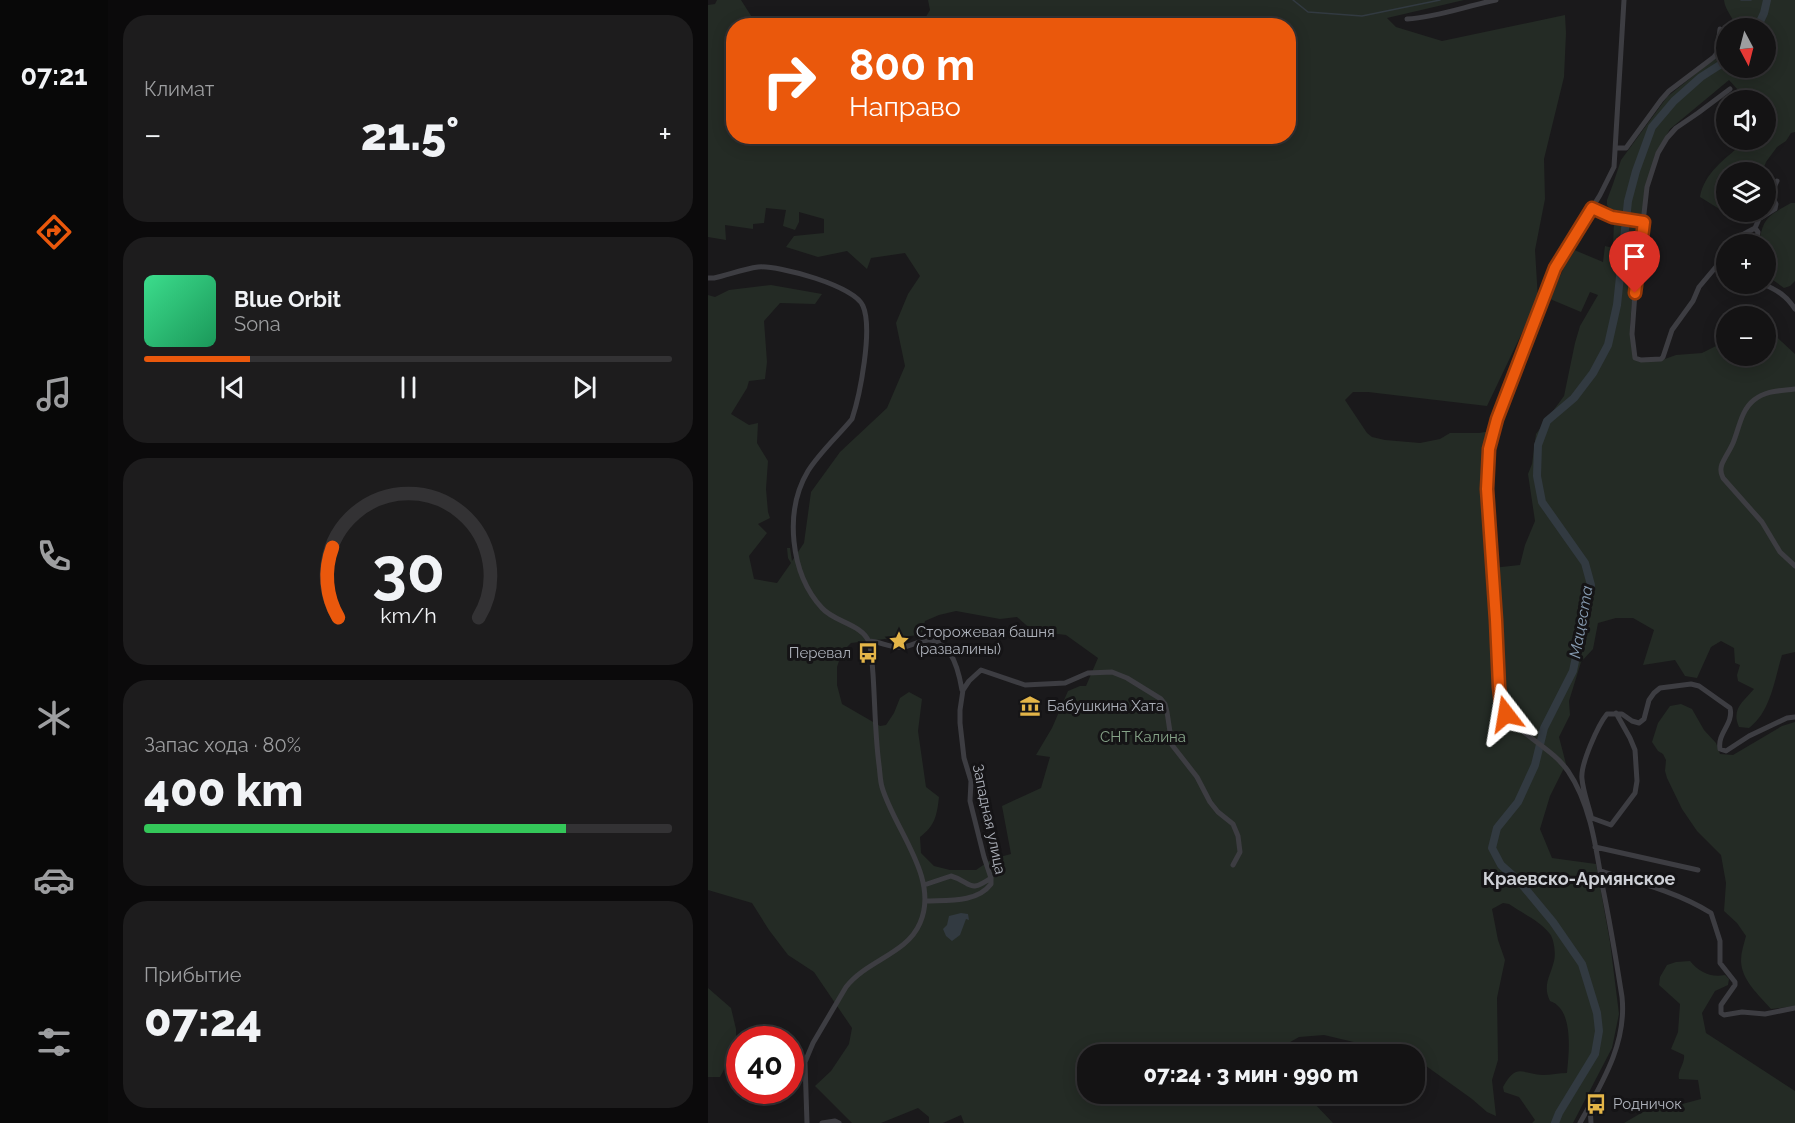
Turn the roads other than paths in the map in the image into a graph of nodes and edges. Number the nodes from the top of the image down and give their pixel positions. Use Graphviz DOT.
graph roads {
  1 [pos="1496,0"];
  2 [pos="1624,0"];
  3 [pos="1407,19"];
  4 [pos="1716,54"];
  5 [pos="1730,89"];
  6 [pos="1617,148"];
  7 [pos="1777,181"];
  8 [pos="1592,208"];
  9 [pos="1644,222"];
  10 [pos="1755,228"];
  11 [pos="1744,234"];
  12 [pos="1758,234"];
  13 [pos="1716,267"];
  14 [pos="708,278"];
  15 [pos="1776,289"];
  16 [pos="1795,309"];
  17 [pos="1795,389"];
  18 [pos="1795,566"];
  19 [pos="868,641"];
  20 [pos="960,681"];
  21 [pos="969,681"];
  22 [pos="963,690"];
  23 [pos="1616,713"];
  24 [pos="1795,717"];
  25 [pos="1589,817"];
  26 [pos="1595,847"];
  27 [pos="1233,865"];
  28 [pos="1698,870"];
  29 [pos="1600,871"];
  30 [pos="991,878"];
  31 [pos="924,885"];
  32 [pos="926,901"];
  33 [pos="1795,1008"];
  34 [pos="805,1062"];
  35 [pos="1590,1107"];
  36 [pos="807,1123"];
  37 [pos="822,1123"];
  38 [pos="839,1123"];
  39 [pos="1580,1123"];
  40 [pos="1591,1123"];
  1 -- 3 [label="street"];
  2 -- 6 [label="street"];
  4 -- 6 [label="street"];
  5 -- 9 [label="street"];
  6 -- 8 [label="street"];
  7 -- 10 [label="street"];
  8 -- 9 [label="street"];
  8 -- 25 [label="street"];
  9 -- 13 [label="street"];
  10 -- 11 [label="street"];
  10 -- 12 [label="street"];
  14 -- 19 [label="street"];
  15 -- 16 [label="street"];
  17 -- 18 [label="street"];
  19 -- 20 [label="street"];
  19 -- 31 [label="street"];
  20 -- 21 [label="street"];
  20 -- 22 [label="street"];
  21 -- 22 [label="street"];
  21 -- 27 [label="street"];
  22 -- 30 [label="street, Западная улица"];
  23 -- 24 [label="street"];
  23 -- 25 [label="street"];
  23 -- 25 [label="street"];
  25 -- 26 [label="street"];
  26 -- 28 [label="street"];
  26 -- 29 [label="street"];
  29 -- 33 [label="street"];
  29 -- 35 [label="street"];
  30 -- 31 [label="street"];
  30 -- 32 [label="street, Западная улица"];
  31 -- 32 [label="street"];
  32 -- 34 [label="street"];
  34 -- 36 [label="street"];
  35 -- 39 [label="street"];
  35 -- 40 [label="street"];
  37 -- 38 [label="street"];
}
